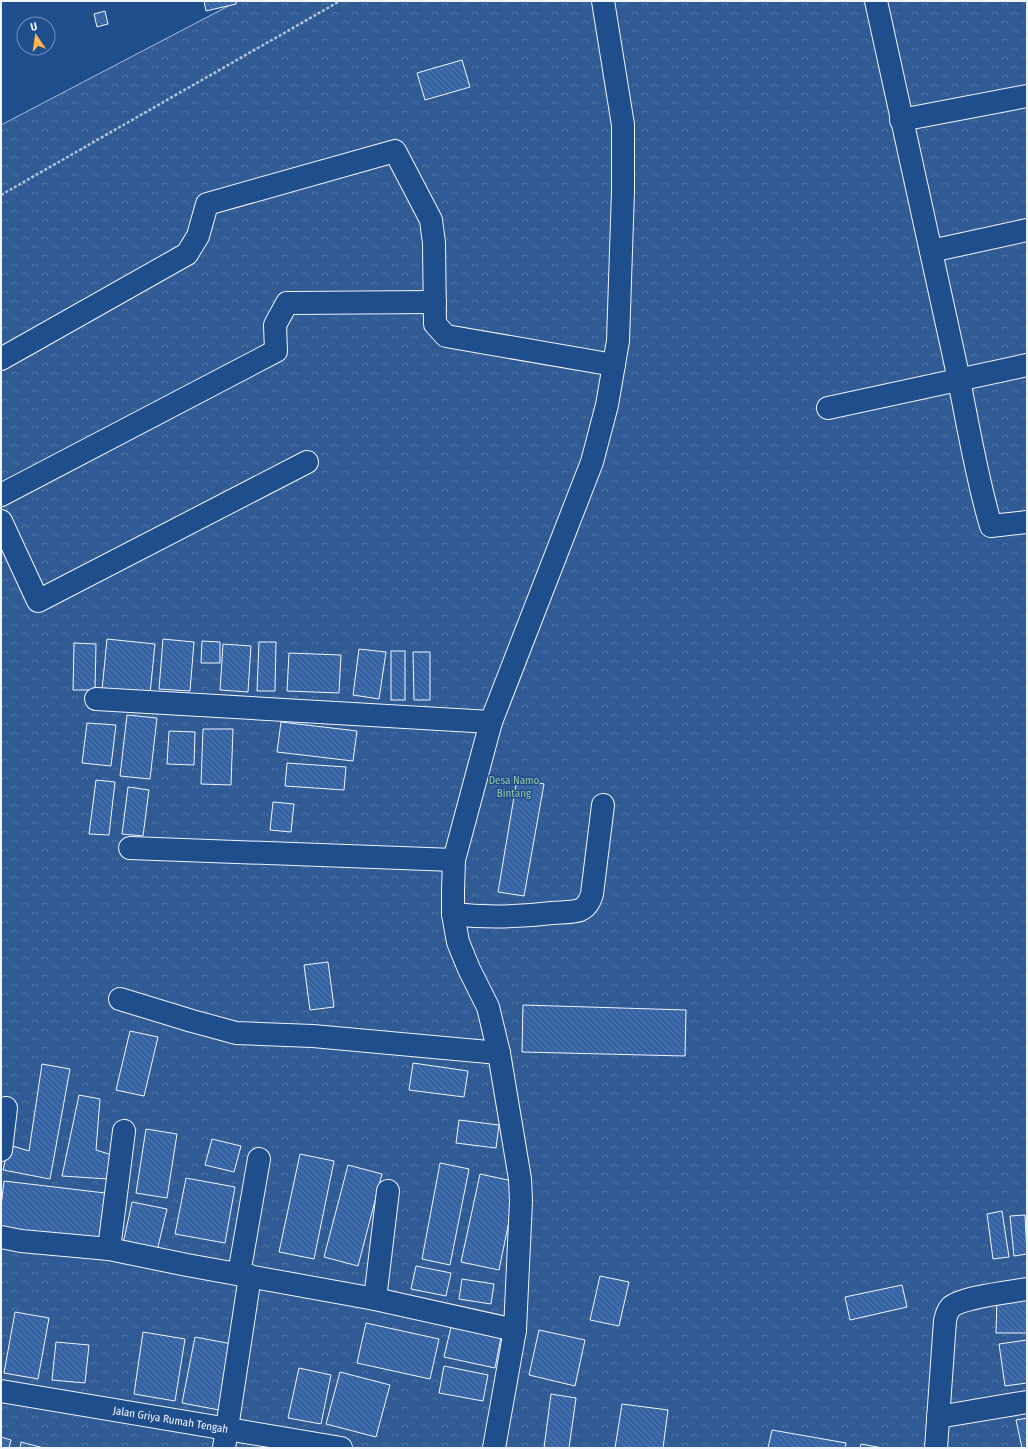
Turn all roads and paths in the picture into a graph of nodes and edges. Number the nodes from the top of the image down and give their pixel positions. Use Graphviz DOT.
graph roads {
  1 [pos="340,1"];
  2 [pos="603,1"];
  3 [pos="876,1"];
  4 [pos="1027,96"];
  5 [pos="901,120"];
  6 [pos="1,195"];
  7 [pos="1027,230"];
  8 [pos="931,251"];
  9 [pos="435,302"];
  10 [pos="1,359"];
  11 [pos="614,365"];
  12 [pos="1027,365"];
  13 [pos="959,379"];
  14 [pos="828,408"];
  15 [pos="307,462"];
  16 [pos="1,495"];
  17 [pos="1,521"];
  18 [pos="1027,522"];
  19 [pos="96,699"];
  20 [pos="491,722"];
  21 [pos="603,805"];
  22 [pos="130,848"];
  23 [pos="454,860"];
  24 [pos="454,914"];
  25 [pos="120,999"];
  26 [pos="499,1053"];
  27 [pos="6,1108"];
  28 [pos="124,1131"];
  29 [pos="1,1150"];
  30 [pos="259,1159"];
  31 [pos="388,1191"];
  32 [pos="1,1237"];
  33 [pos="109,1249"];
  34 [pos="244,1275"];
  35 [pos="1027,1289"];
  36 [pos="375,1298"];
  37 [pos="515,1330"];
  38 [pos="1,1391"];
  39 [pos="1027,1402"];
  40 [pos="938,1417"];
  41 [pos="225,1439"];
  42 [pos="341,1448"];
  43 [pos="494,1448"];
  44 [pos="936,1448"];
  1 -- 6 [label="path"];
  2 -- 11 [label="street"];
  3 -- 5 [label="street"];
  4 -- 5 [label="street"];
  5 -- 8 [label="street"];
  7 -- 8 [label="street"];
  8 -- 13 [label="street"];
  9 -- 10 [label="street"];
  9 -- 11 [label="street"];
  9 -- 16 [label="street"];
  11 -- 20 [label="street"];
  12 -- 13 [label="street"];
  13 -- 14 [label="street"];
  13 -- 18 [label="street"];
  15 -- 17 [label="street"];
  19 -- 20 [label="street"];
  20 -- 23 [label="street"];
  21 -- 24 [label="street"];
  22 -- 23 [label="street"];
  23 -- 24 [label="street"];
  24 -- 26 [label="street"];
  25 -- 26 [label="street"];
  26 -- 37 [label="street"];
  27 -- 29 [label="street"];
  28 -- 33 [label="street"];
  30 -- 34 [label="street"];
  31 -- 36 [label="street"];
  32 -- 33 [label="street"];
  33 -- 34 [label="street"];
  34 -- 36 [label="street"];
  34 -- 41 [label="street"];
  35 -- 40 [label="street"];
  36 -- 37 [label="street"];
  37 -- 43 [label="street"];
  38 -- 41 [label="street, Jalan Griya Rumah Tengah"];
  39 -- 40 [label="street"];
  40 -- 44 [label="street"];
  41 -- 42 [label="street, Jalan Griya Rumah Tengah"];
}
